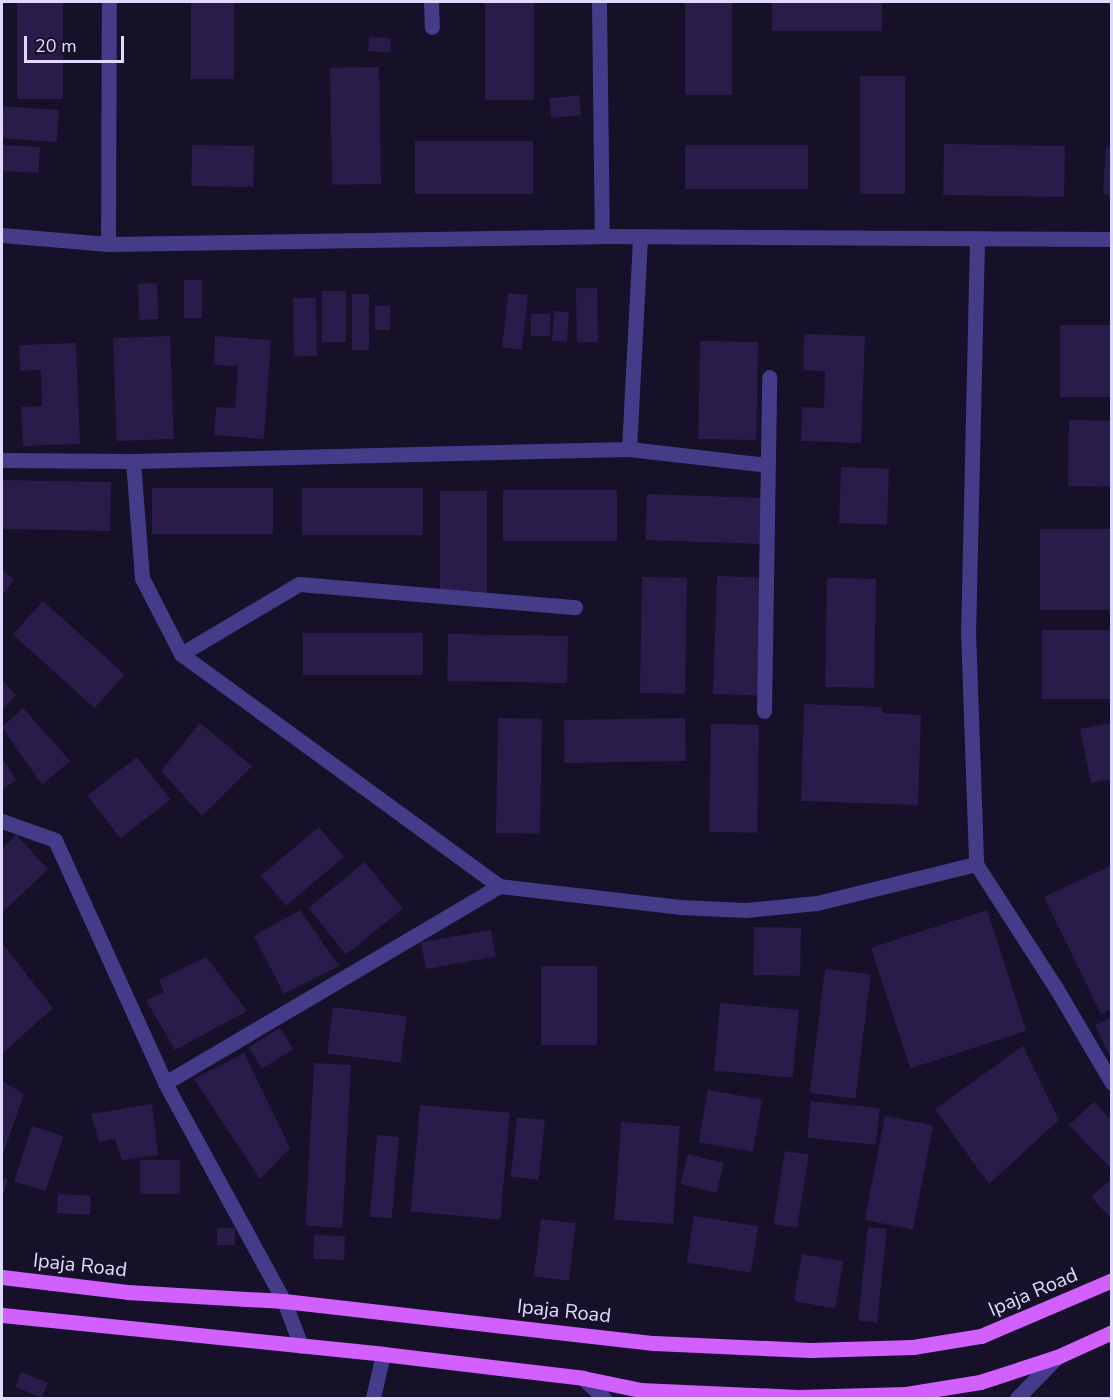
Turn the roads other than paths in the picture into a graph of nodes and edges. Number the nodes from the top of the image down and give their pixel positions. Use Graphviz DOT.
graph roads {
  1 [pos="109,2"];
  2 [pos="431,2"];
  3 [pos="599,2"];
  4 [pos="432,27"];
  5 [pos="2,235"];
  6 [pos="602,236"];
  7 [pos="640,236"];
  8 [pos="977,239"];
  9 [pos="1112,239"];
  10 [pos="108,244"];
  11 [pos="769,376"];
  12 [pos="629,449"];
  13 [pos="2,460"];
  14 [pos="133,462"];
  15 [pos="767,465"];
  16 [pos="575,607"];
  17 [pos="181,654"];
  18 [pos="764,711"];
  19 [pos="2,821"];
  20 [pos="976,864"];
  21 [pos="499,886"];
  22 [pos="165,1083"];
  23 [pos="1112,1083"];
  24 [pos="2,1277"];
  25 [pos="1112,1280"];
  26 [pos="284,1301"];
  27 [pos="2,1315"];
  28 [pos="1112,1332"];
  29 [pos="301,1346"];
  30 [pos="383,1354"];
  31 [pos="1058,1357"];
  32 [pos="583,1378"];
  33 [pos="373,1398"];
  34 [pos="604,1398"];
  35 [pos="1017,1398"];
  1 -- 10 [label="street"];
  2 -- 4 [label="street"];
  3 -- 6 [label="street"];
  5 -- 10 [label="street"];
  6 -- 7 [label="street"];
  6 -- 10 [label="street"];
  7 -- 8 [label="street"];
  7 -- 12 [label="street"];
  8 -- 9 [label="street"];
  8 -- 20 [label="street"];
  11 -- 15 [label="street"];
  12 -- 14 [label="street"];
  12 -- 15 [label="street"];
  13 -- 14 [label="street"];
  14 -- 17 [label="street"];
  15 -- 18 [label="street"];
  16 -- 17 [label="street"];
  17 -- 21 [label="street"];
  19 -- 22 [label="street"];
  20 -- 21 [label="street"];
  20 -- 23 [label="street"];
  21 -- 22 [label="street"];
  22 -- 26 [label="street"];
  24 -- 26 [label="main road, Ipaja Road"];
  25 -- 26 [label="main road, Ipaja Road"];
  26 -- 29 [label="street"];
  27 -- 29 [label="main road"];
  28 -- 31 [label="main road"];
  29 -- 30 [label="main road"];
  30 -- 32 [label="main road"];
  30 -- 33 [label="street"];
  31 -- 32 [label="main road"];
  31 -- 35 [label="street"];
  32 -- 34 [label="street"];
}
